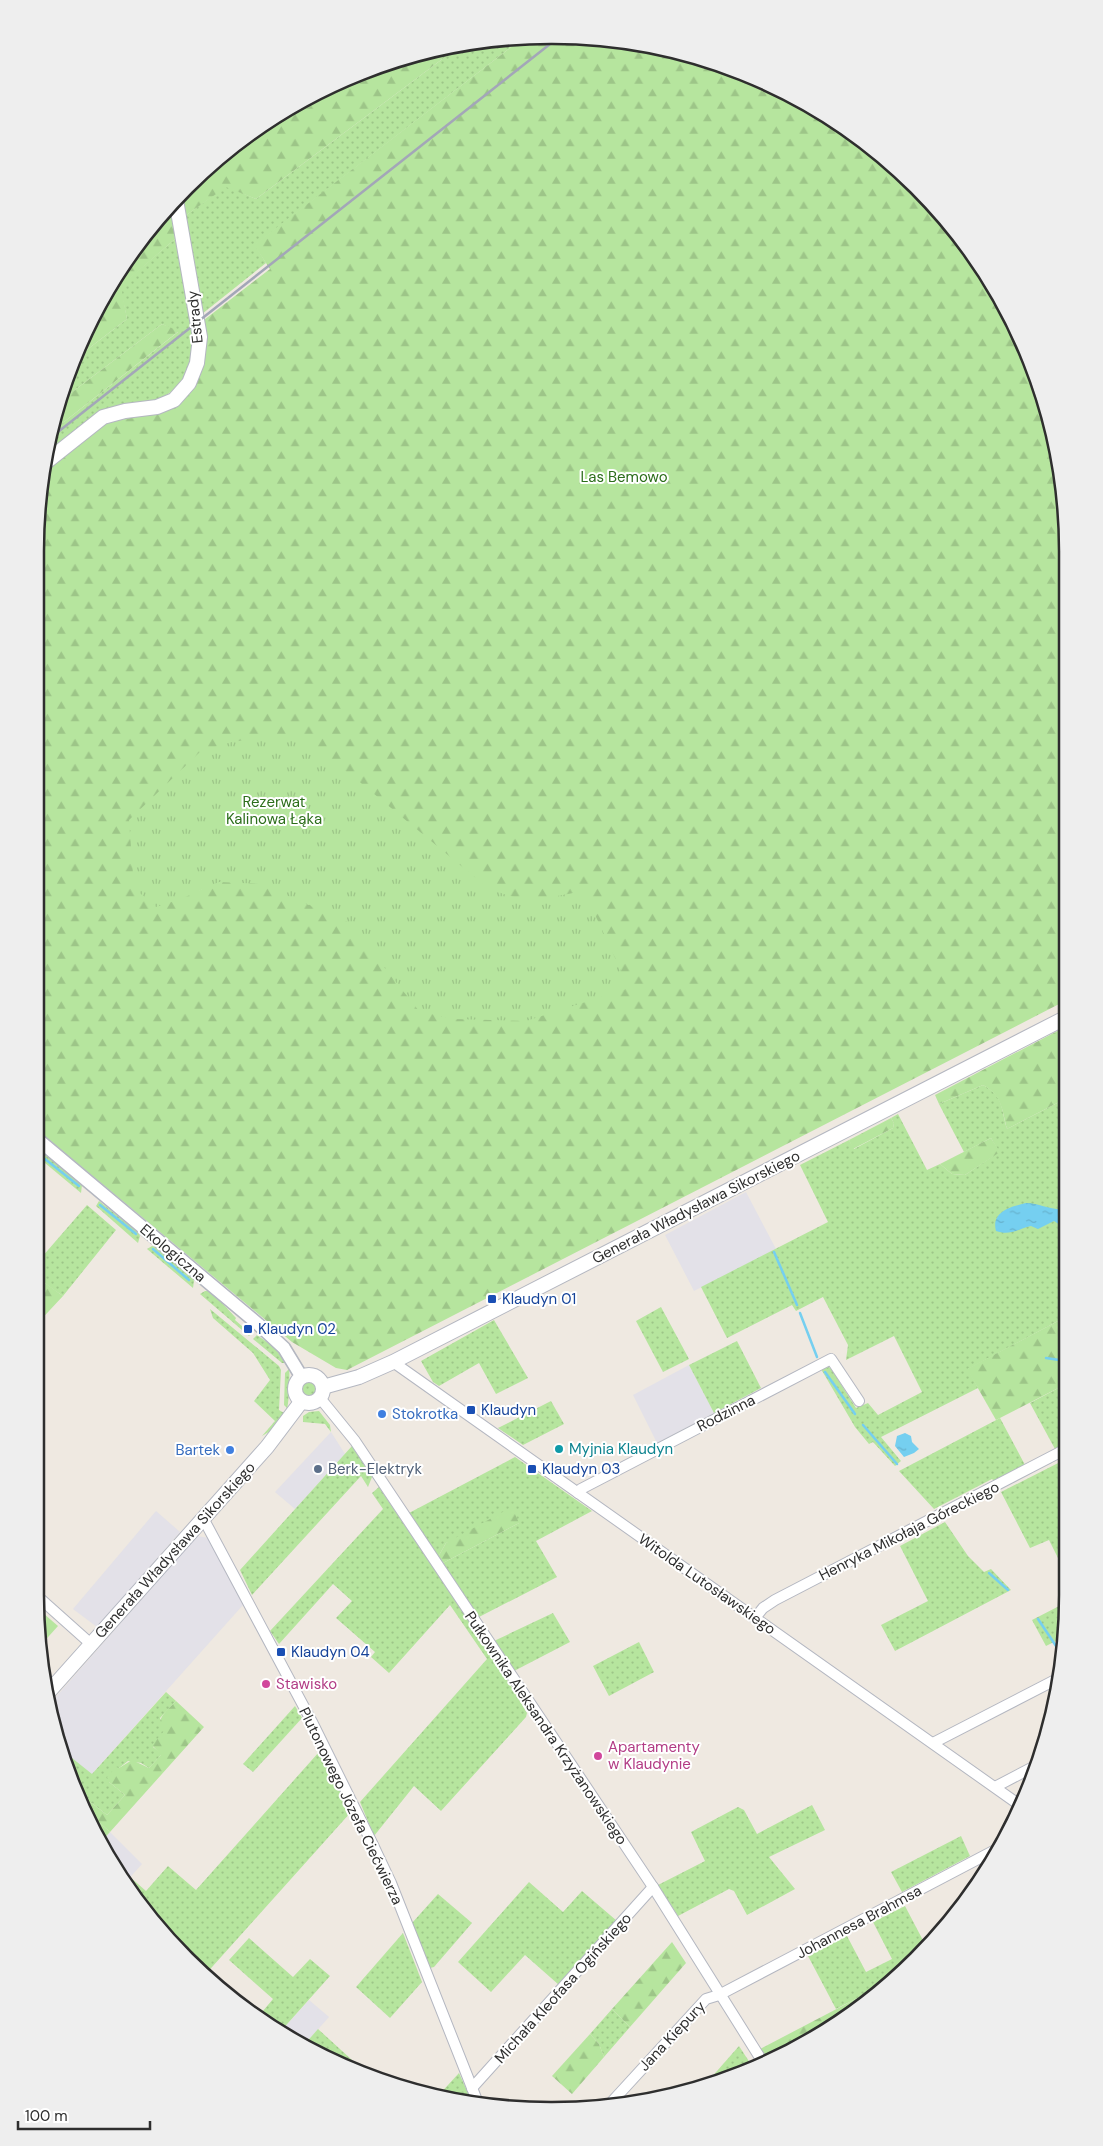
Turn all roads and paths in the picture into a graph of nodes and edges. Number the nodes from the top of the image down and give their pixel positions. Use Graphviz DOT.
graph roads {
  1 [pos="177,208"];
  2 [pos="53,457"];
  3 [pos="1059,1021"];
  4 [pos="44,1145"];
  5 [pos="393,1362"];
  6 [pos="301,1376"];
  7 [pos="321,1392"];
  8 [pos="859,1401"];
  9 [pos="302,1402"];
  10 [pos="1059,1453"];
  11 [pos="578,1493"];
  12 [pos="204,1518"];
  13 [pos="44,1602"];
  14 [pos="755,1618"];
  15 [pos="91,1644"];
  16 [pos="1051,1682"];
  17 [pos="53,1687"];
  18 [pos="933,1743"];
  19 [pos="1028,1769"];
  20 [pos="995,1787"];
  21 [pos="1015,1802"];
  22 [pos="987,1854"];
  23 [pos="653,1888"];
  24 [pos="719,1995"];
  25 [pos="760,2058"];
  26 [pos="472,2088"];
  27 [pos="475,2096"];
  28 [pos="615,2098"];
  1 -- 2 [label="main road, Estrady"];
  3 -- 5 [label="main road, Generała Władysława Sikorskiego"];
  4 -- 6 [label="street, Ekologiczna"];
  5 -- 7 [label="main road, Generała Władysława Sikorskiego"];
  5 -- 11 [label="street, Witolda Lutosławskiego"];
  6 -- 7 [label="main road"];
  6 -- 9 [label="main road"];
  7 -- 9 [label="main road"];
  7 -- 23 [label="street, Pułkownika Aleksandra Krzyżanowskiego"];
  8 -- 11 [label="street, Rodzinna"];
  9 -- 12 [label="main road, Generała Władysława Sikorskiego"];
  10 -- 14 [label="street, Henryka Mikołaja Góreckiego"];
  11 -- 14 [label="street, Witolda Lutosławskiego"];
  12 -- 15 [label="main road, Generała Władysława Sikorskiego"];
  12 -- 26 [label="street, Plutonowego Józefa Ciećwierza"];
  13 -- 15 [label="street"];
  14 -- 18 [label="street, Witolda Lutosławskiego"];
  15 -- 17 [label="main road, Generała Władysława Sikorskiego"];
  16 -- 18 [label="street"];
  18 -- 20 [label="street, Witolda Lutosławskiego"];
  19 -- 20 [label="street"];
  20 -- 21 [label="street, Witolda Lutosławskiego"];
  22 -- 24 [label="street, Johannesa Brahmsa"];
  23 -- 24 [label="street, Pułkownika Aleksandra Krzyżanowskiego"];
  23 -- 26 [label="street, Michała Kleofasa Ogińskiego"];
  24 -- 25 [label="street, Pułkownika Aleksandra Krzyżanowskiego"];
  24 -- 28 [label="street, Jana Kiepury"];
  26 -- 27 [label="street, Plutonowego Józefa Ciećwierza"];
}
